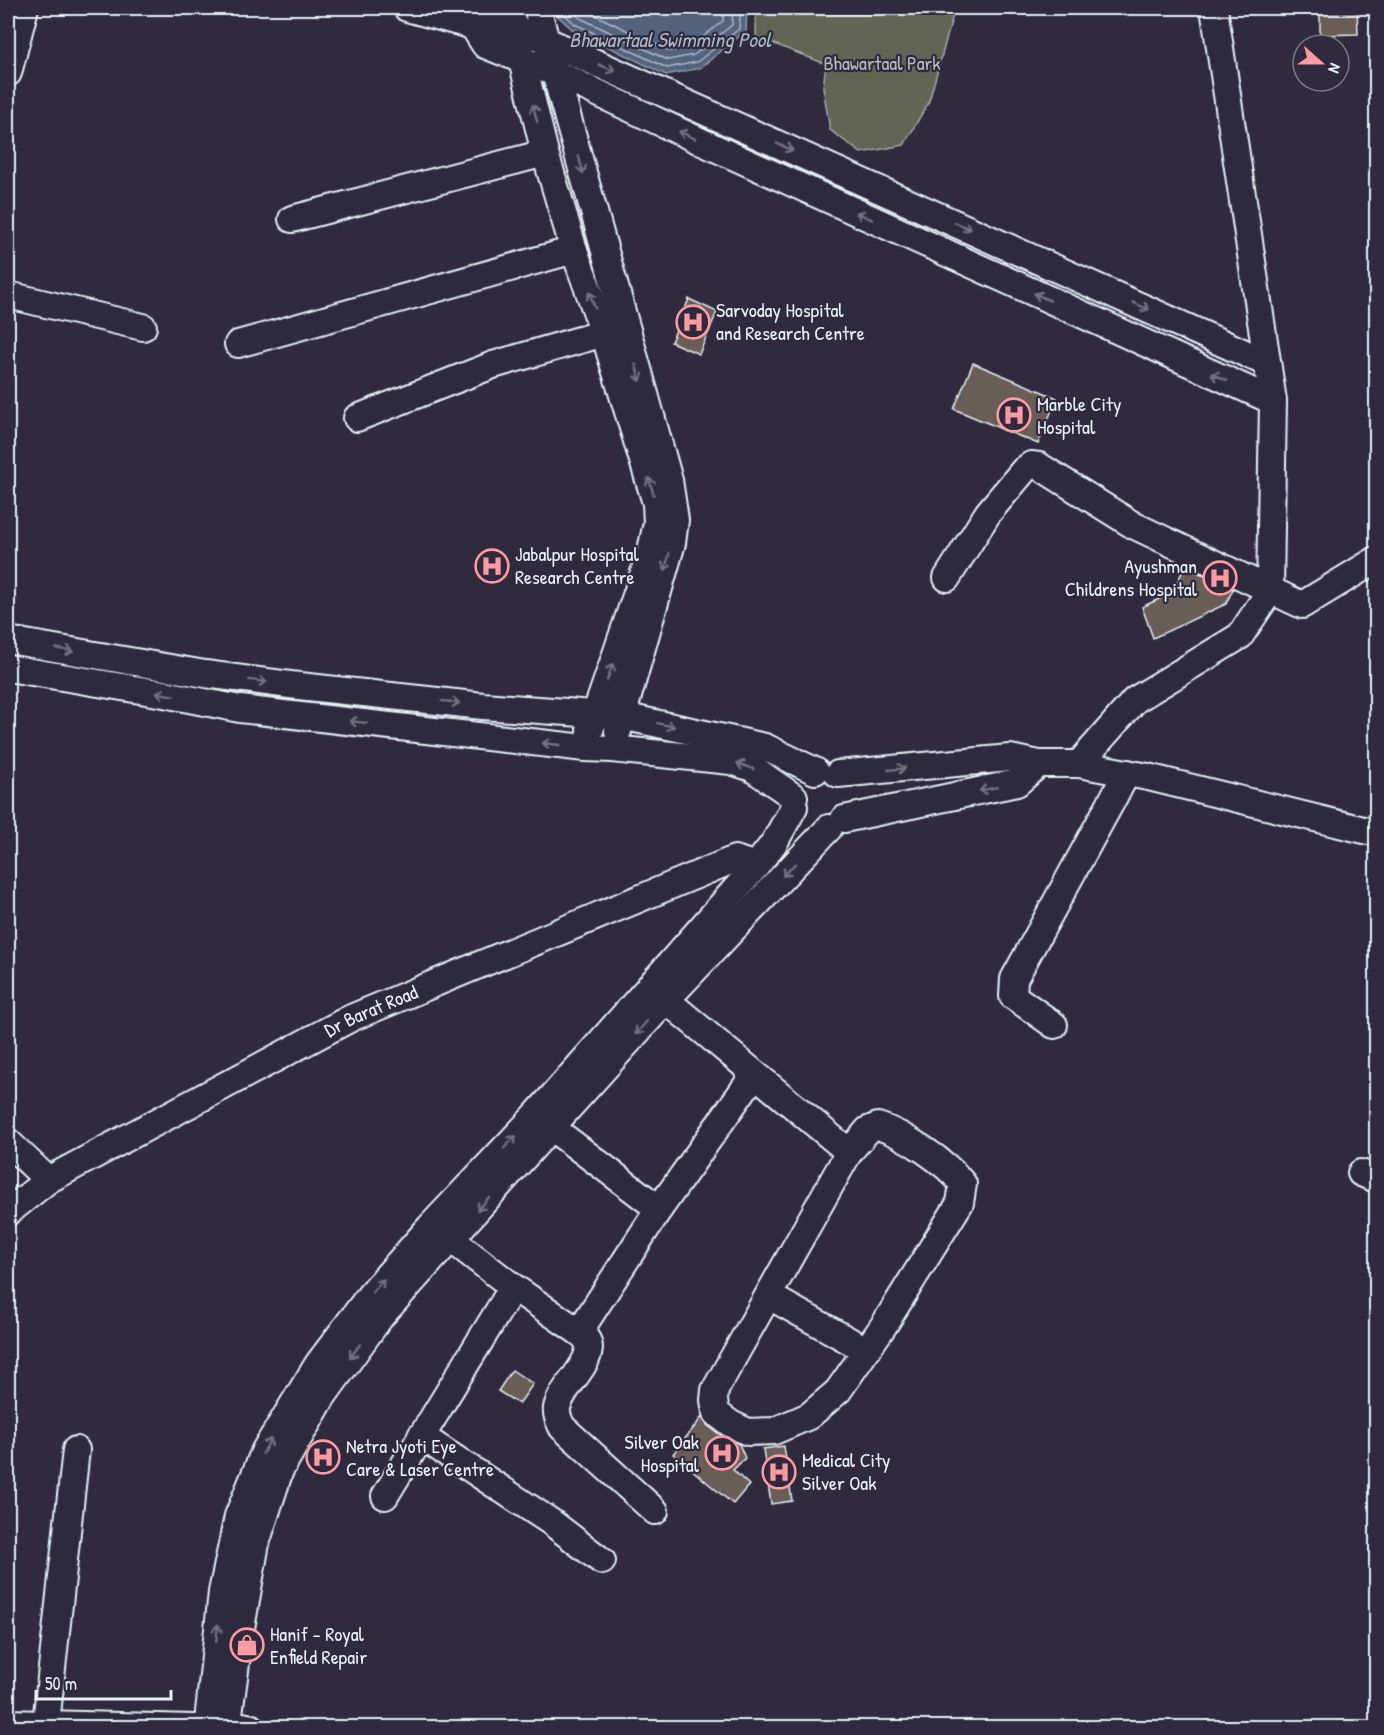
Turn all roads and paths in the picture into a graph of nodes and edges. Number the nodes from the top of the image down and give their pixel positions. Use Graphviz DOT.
graph roads {
  1 [pos="25,8"];
  2 [pos="407,8"];
  3 [pos="537,8"];
  4 [pos="1215,8"];
  5 [pos="511,18"];
  6 [pos="473,26"];
  7 [pos="547,41"];
  8 [pos="521,59"];
  9 [pos="8,73"];
  10 [pos="555,73"];
  11 [pos="545,153"];
  12 [pos="292,219"];
  13 [pos="574,250"];
  14 [pos="8,295"];
  15 [pos="143,327"];
  16 [pos="604,333"];
  17 [pos="238,344"];
  18 [pos="1267,363"];
  19 [pos="1273,401"];
  20 [pos="357,418"];
  21 [pos="1377,560"];
  22 [pos="947,578"];
  23 [pos="1270,591"];
  24 [pos="8,640"];
  25 [pos="8,668"];
  26 [pos="595,715"];
  27 [pos="622,716"];
  28 [pos="585,748"];
  29 [pos="612,749"];
  30 [pos="1039,764"];
  31 [pos="1079,764"];
  32 [pos="827,773"];
  33 [pos="1127,773"];
  34 [pos="794,802"];
  35 [pos="837,823"];
  36 [pos="1374,835"];
  37 [pos="756,866"];
  38 [pos="666,1000"];
  39 [pos="1054,1025"];
  40 [pos="754,1075"];
  41 [pos="552,1128"];
  42 [pos="8,1142"];
  43 [pos="849,1152"];
  44 [pos="48,1180"];
  45 [pos="659,1209"];
  46 [pos="8,1212"];
  47 [pos="451,1239"];
  48 [pos="513,1287"];
  49 [pos="769,1296"];
  50 [pos="579,1332"];
  51 [pos="866,1350"];
  52 [pos="422,1436"];
  53 [pos="76,1450"];
  54 [pos="385,1496"];
  55 [pos="655,1511"];
  56 [pos="602,1561"];
  57 [pos="8,1723"];
  58 [pos="46,1723"];
  59 [pos="222,1723"];
  1 -- 9 [label="street"];
  2 -- 6 [label="street"];
  3 -- 7 [label="street"];
  4 -- 18 [label="street"];
  5 -- 6 [label="street"];
  5 -- 7 [label="street"];
  5 -- 8 [label="street"];
  6 -- 8 [label="street"];
  7 -- 10 [label="street"];
  7 -- 18 [label="street, one-way"];
  8 -- 10 [label="street"];
  11 -- 8 [label="street, one-way"];
  19 -- 10 [label="street, one-way"];
  10 -- 27 [label="street, one-way"];
  11 -- 12 [label="street"];
  11 -- 13 [label="street"];
  16 -- 13 [label="street, one-way"];
  13 -- 17 [label="street"];
  14 -- 15 [label="street"];
  16 -- 20 [label="street"];
  26 -- 16 [label="street, one-way"];
  18 -- 19 [label="street"];
  19 -- 23 [label="street"];
  21 -- 23 [label="street"];
  22 -- 23 [label="street"];
  23 -- 31 [label="street"];
  24 -- 26 [label="street, one-way"];
  28 -- 25 [label="street, one-way"];
  26 -- 27 [label="street"];
  26 -- 28 [label="street"];
  27 -- 29 [label="street"];
  27 -- 32 [label="street, one-way"];
  28 -- 29 [label="street"];
  34 -- 29 [label="street, one-way"];
  30 -- 31 [label="street"];
  32 -- 30 [label="street, one-way"];
  30 -- 35 [label="street, one-way"];
  31 -- 33 [label="street"];
  32 -- 34 [label="street"];
  32 -- 35 [label="street"];
  33 -- 36 [label="street"];
  33 -- 39 [label="street"];
  34 -- 35 [label="street"];
  34 -- 37 [label="street"];
  35 -- 38 [label="street, one-way"];
  37 -- 44 [label="street, Dr Barat Road"];
  59 -- 37 [label="street, one-way"];
  38 -- 40 [label="street"];
  38 -- 41 [label="street, one-way"];
  40 -- 43 [label="street"];
  40 -- 45 [label="street"];
  41 -- 45 [label="street"];
  41 -- 47 [label="street, one-way"];
  42 -- 44 [label="street"];
  43 -- 49 [label="street"];
  43 -- 51 [label="street"];
  44 -- 46 [label="street, Dr Barat Road"];
  45 -- 50 [label="street"];
  47 -- 48 [label="street"];
  47 -- 59 [label="street, one-way"];
  48 -- 50 [label="street"];
  48 -- 52 [label="street"];
  49 -- 51 [label="street"];
  49 -- 51 [label="street"];
  50 -- 55 [label="street"];
  52 -- 54 [label="street"];
  52 -- 56 [label="street"];
  53 -- 58 [label="street"];
  57 -- 58 [label="street"];
  58 -- 59 [label="street"];
}
